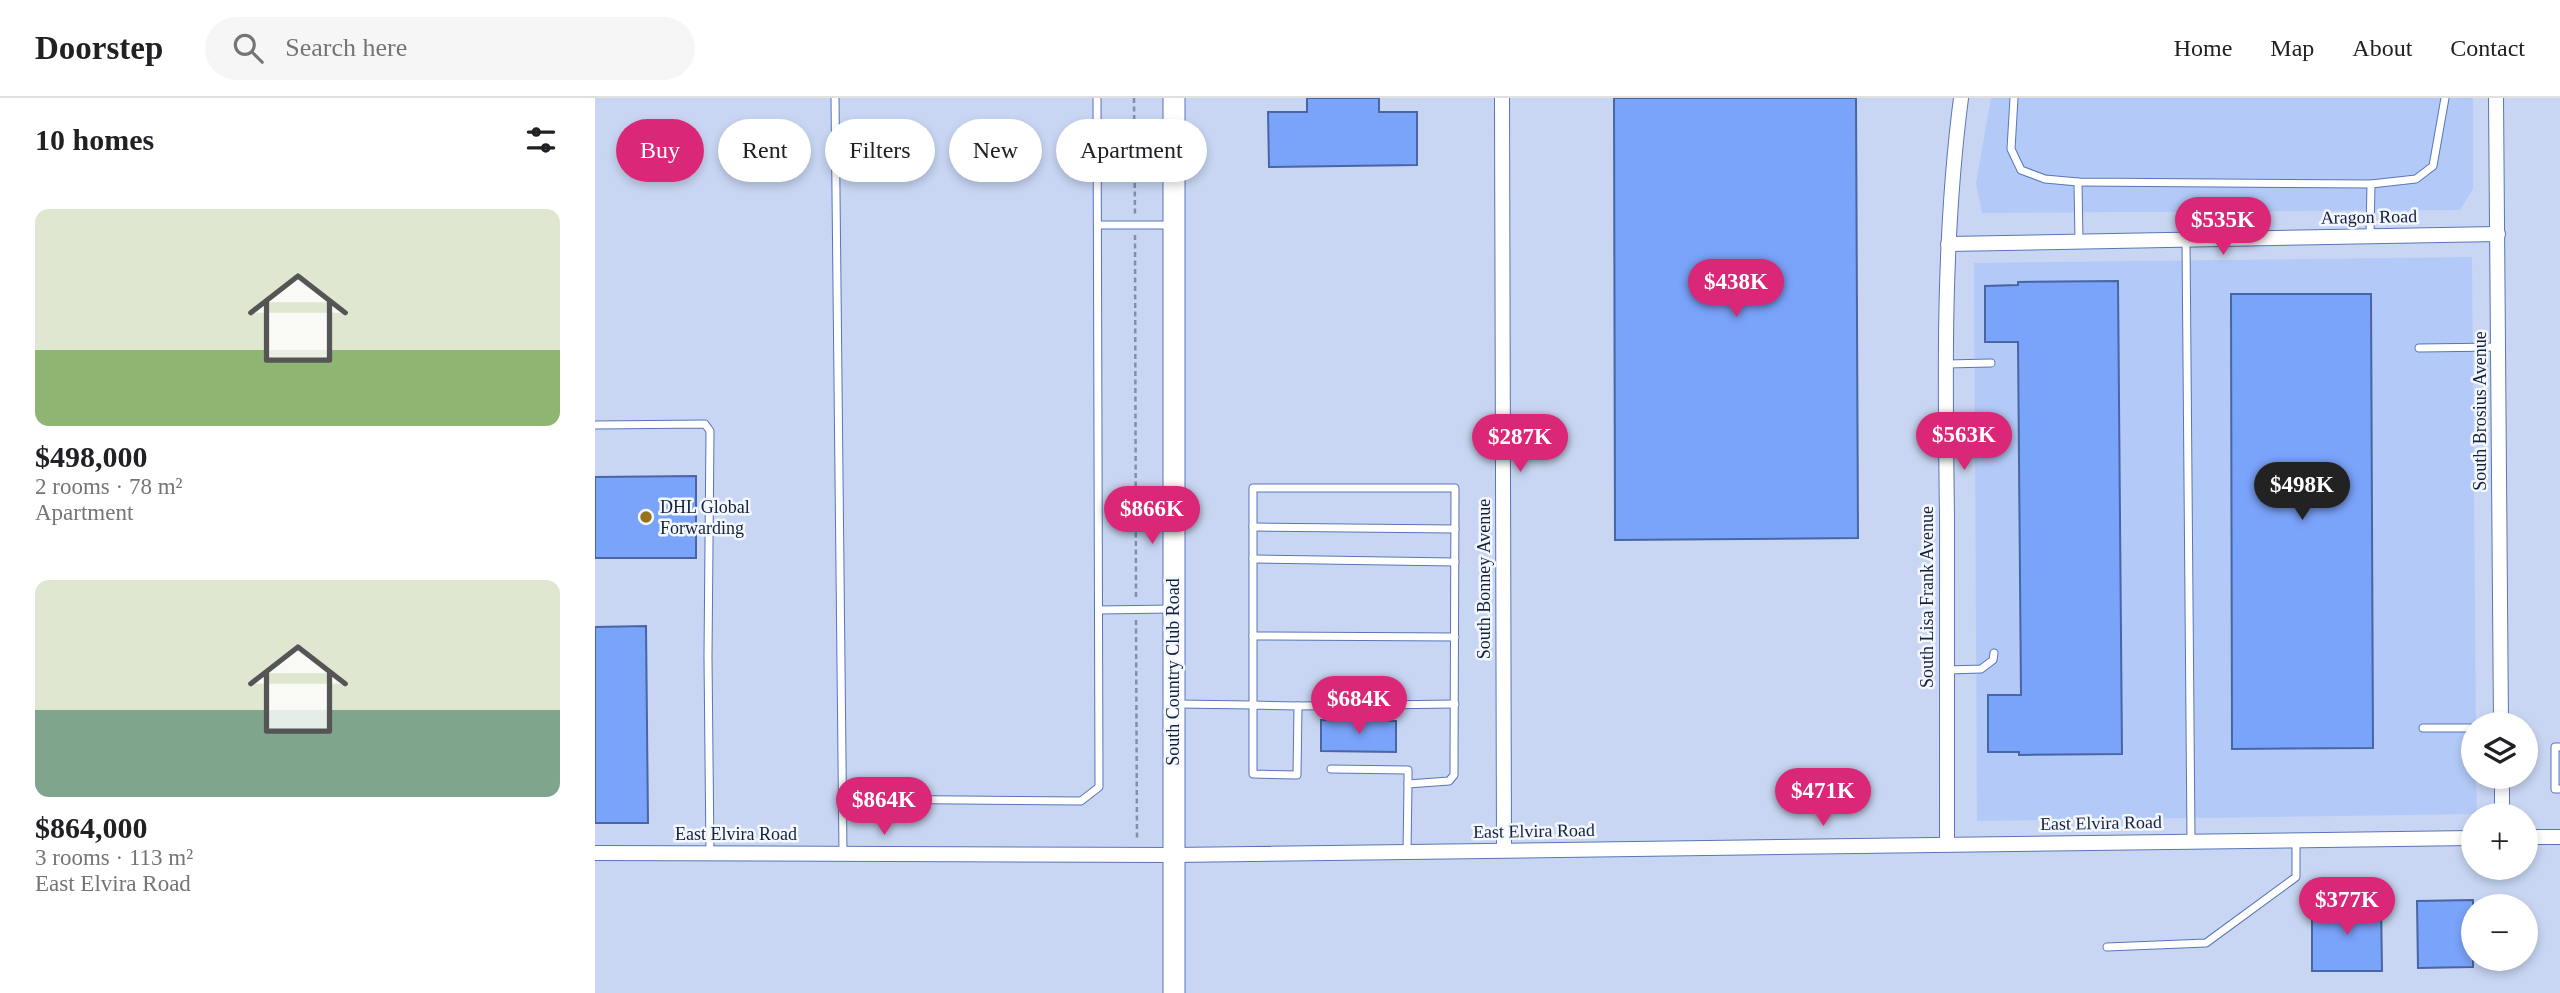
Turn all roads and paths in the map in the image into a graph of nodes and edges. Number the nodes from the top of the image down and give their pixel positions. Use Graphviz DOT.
graph roads {
  1 [pos="835,98"];
  2 [pos="1097,98"];
  3 [pos="1134,98"];
  4 [pos="1174,98"];
  5 [pos="1502,98"];
  6 [pos="1961,98"];
  7 [pos="2014,98"];
  8 [pos="2445,98"];
  9 [pos="2496,98"];
  10 [pos="2078,182"];
  11 [pos="2371,184"];
  12 [pos="1097,225"];
  13 [pos="1135,225"];
  14 [pos="1174,225"];
  15 [pos="2498,234"];
  16 [pos="2370,236"];
  17 [pos="2186,240"];
  18 [pos="2079,241"];
  19 [pos="1948,244"];
  20 [pos="2499,347"];
  21 [pos="2419,348"];
  22 [pos="1991,363"];
  23 [pos="1945,364"];
  24 [pos="595,425"];
  25 [pos="1253,527"];
  26 [pos="1455,529"];
  27 [pos="1253,559"];
  28 [pos="1455,562"];
  29 [pos="1173,609"];
  30 [pos="1099,610"];
  31 [pos="1136,610"];
  32 [pos="1253,636"];
  33 [pos="1455,637"];
  34 [pos="1994,653"];
  35 [pos="1947,670"];
  36 [pos="1173,704"];
  37 [pos="1455,704"];
  38 [pos="1253,705"];
  39 [pos="1297,706"];
  40 [pos="2501,712"];
  41 [pos="2423,728"];
  42 [pos="2461,729"];
  43 [pos="2560,747"];
  44 [pos="1331,769"];
  45 [pos="1408,785"];
  46 [pos="2560,789"];
  47 [pos="843,799"];
  48 [pos="2538,837"];
  49 [pos="2560,837"];
  50 [pos="2461,838"];
  51 [pos="2296,840"];
  52 [pos="2191,841"];
  53 [pos="1947,844"];
  54 [pos="1504,850"];
  55 [pos="1407,852"];
  56 [pos="595,853"];
  57 [pos="710,854"];
  58 [pos="843,854"];
  59 [pos="1137,855"];
  60 [pos="1173,855"];
  61 [pos="2107,947"];
  62 [pos="1174,993"];
  1 -- 47 [label="lane"];
  2 -- 12 [label="lane"];
  3 -- 13 [label="path"];
  4 -- 14 [label="street, South Country Club Road"];
  5 -- 54 [label="street, South Bonney Avenue"];
  6 -- 19 [label="street, South Lisa Frank Avenue"];
  7 -- 10 [label="lane"];
  8 -- 11 [label="lane"];
  9 -- 15 [label="street, South Brosius Avenue"];
  10 -- 11 [label="lane"];
  10 -- 18 [label="lane"];
  11 -- 16 [label="lane"];
  12 -- 13 [label="lane"];
  12 -- 30 [label="lane"];
  13 -- 14 [label="lane"];
  13 -- 31 [label="path"];
  14 -- 29 [label="street, South Country Club Road"];
  15 -- 16 [label="street, Aragon Road"];
  15 -- 20 [label="street, South Brosius Avenue"];
  16 -- 17 [label="street, Aragon Road"];
  17 -- 18 [label="street, Aragon Road"];
  17 -- 52 [label="lane"];
  18 -- 19 [label="street, Aragon Road"];
  19 -- 23 [label="street, South Lisa Frank Avenue"];
  20 -- 21 [label="lane"];
  20 -- 40 [label="street, South Brosius Avenue"];
  22 -- 23 [label="lane"];
  23 -- 35 [label="street, South Lisa Frank Avenue"];
  24 -- 57 [label="lane"];
  25 -- 26 [label="lane"];
  25 -- 26 [label="lane"];
  25 -- 27 [label="lane"];
  26 -- 28 [label="lane"];
  27 -- 28 [label="lane"];
  27 -- 32 [label="lane"];
  28 -- 33 [label="lane"];
  29 -- 31 [label="lane"];
  29 -- 36 [label="street, South Country Club Road"];
  30 -- 31 [label="lane"];
  30 -- 47 [label="lane"];
  31 -- 59 [label="path"];
  32 -- 33 [label="lane"];
  32 -- 38 [label="lane"];
  33 -- 37 [label="lane"];
  34 -- 35 [label="lane"];
  35 -- 53 [label="street, South Lisa Frank Avenue"];
  36 -- 38 [label="lane"];
  36 -- 60 [label="street, South Country Club Road"];
  37 -- 39 [label="lane"];
  37 -- 45 [label="lane"];
  38 -- 39 [label="lane"];
  38 -- 39 [label="lane"];
  41 -- 42 [label="lane"];
  43 -- 46 [label="lane"];
  44 -- 45 [label="lane"];
  45 -- 55 [label="lane"];
  47 -- 58 [label="lane"];
  48 -- 49 [label="street"];
  50 -- 51 [label="street, East Elvira Road"];
  51 -- 52 [label="street, East Elvira Road"];
  51 -- 61 [label="lane"];
  52 -- 53 [label="street, East Elvira Road"];
  53 -- 54 [label="street, East Elvira Road"];
  54 -- 55 [label="street, East Elvira Road"];
  55 -- 60 [label="street, East Elvira Road"];
  56 -- 57 [label="street, East Elvira Road"];
  57 -- 58 [label="street, East Elvira Road"];
  58 -- 59 [label="street, East Elvira Road"];
  59 -- 60 [label="street, East Elvira Road"];
  60 -- 62 [label="street, South Country Club Road"];
}
